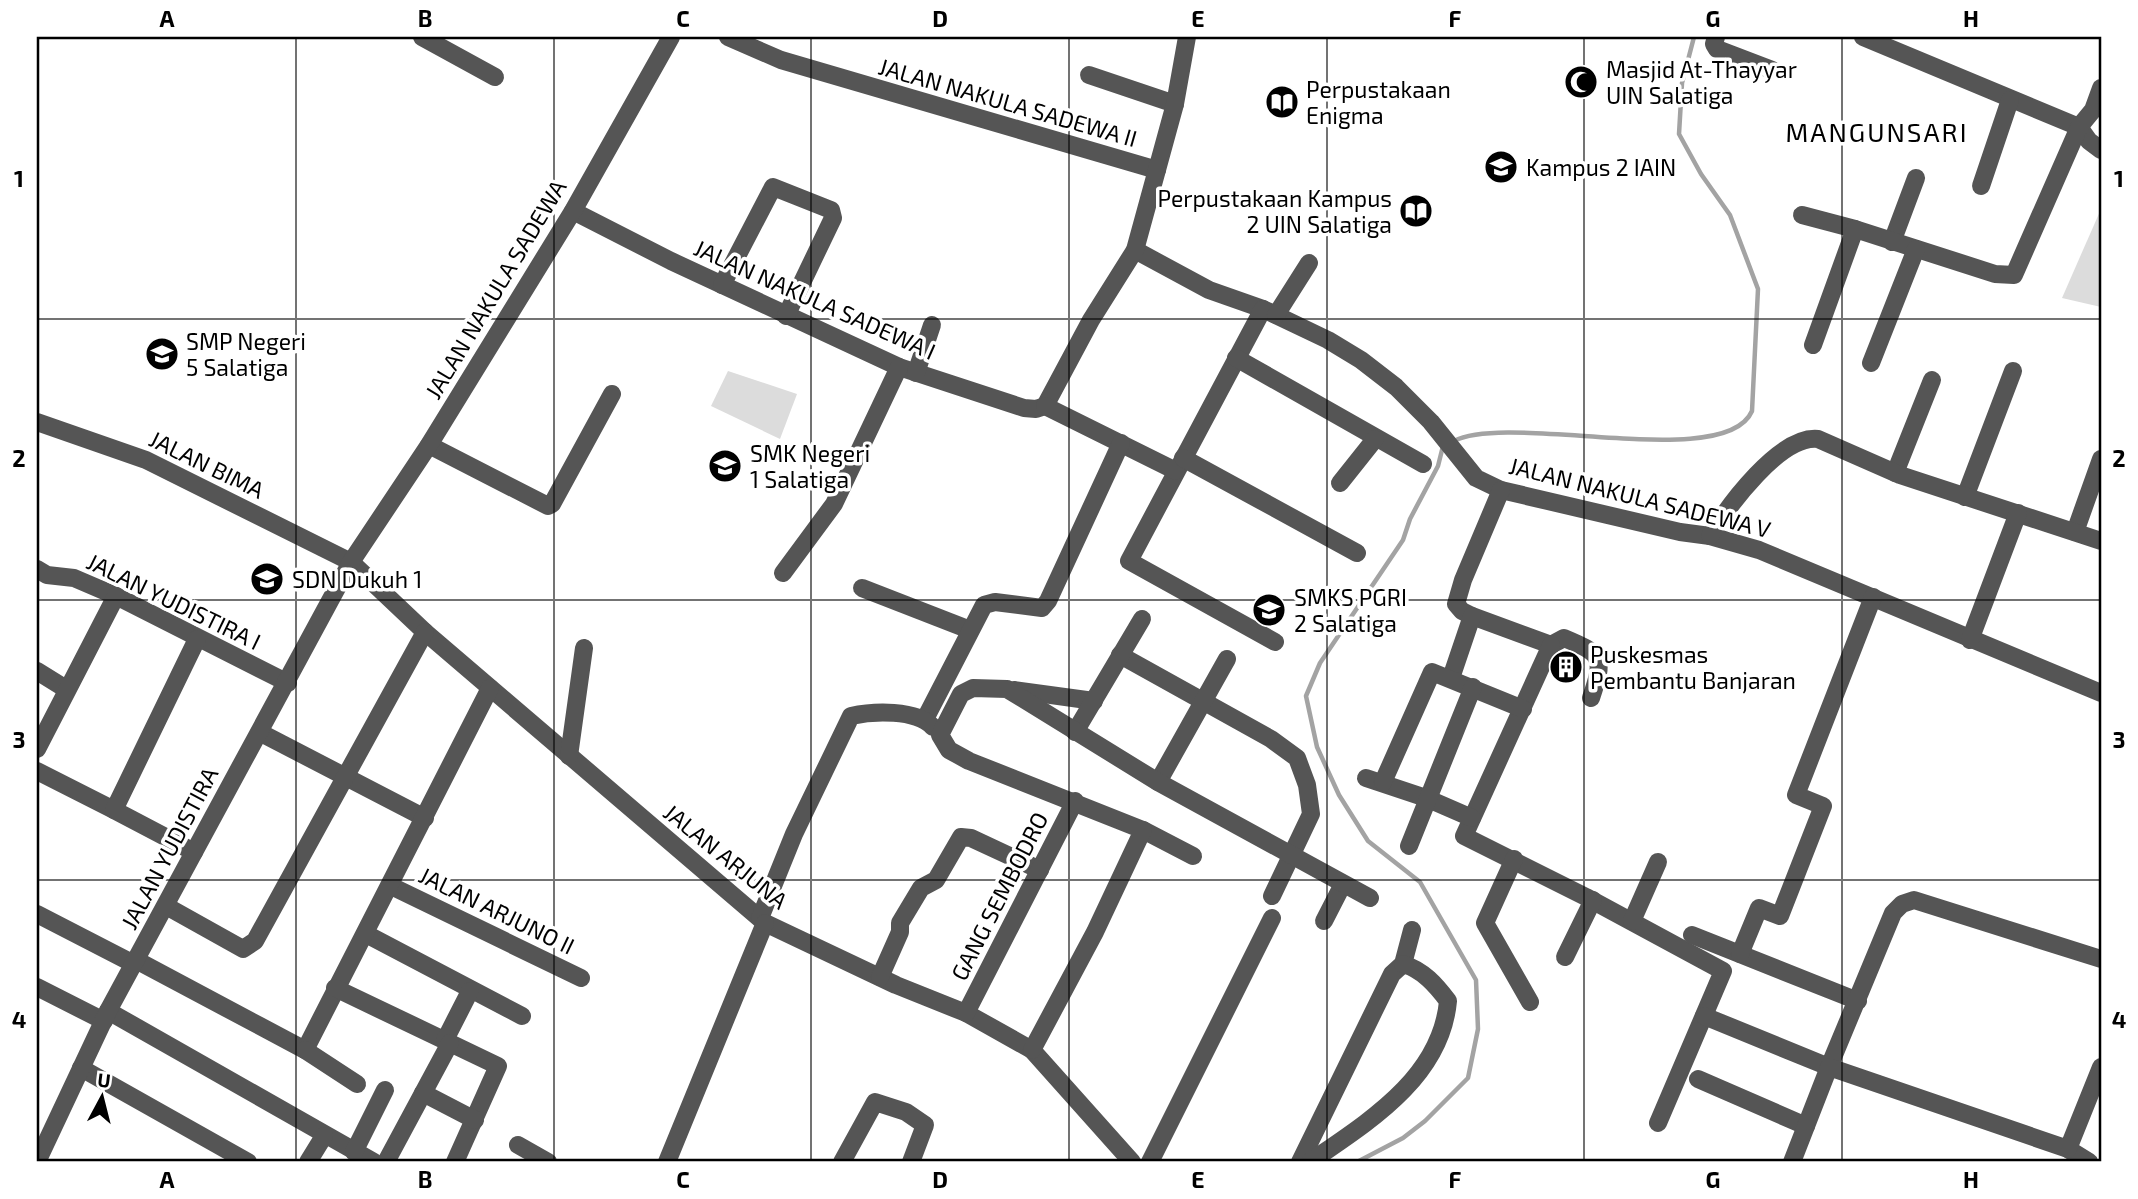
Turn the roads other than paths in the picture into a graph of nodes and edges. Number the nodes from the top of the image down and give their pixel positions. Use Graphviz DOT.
graph roads {
  1 [pos="422,37"];
  2 [pos="671,37"];
  3 [pos="728,37"];
  4 [pos="1187,37"];
  5 [pos="1716,37"];
  6 [pos="1868,38"];
  7 [pos="1772,70"];
  8 [pos="1088,75"];
  9 [pos="495,77"];
  10 [pos="2100,94"];
  11 [pos="2010,100"];
  12 [pos="1175,104"];
  13 [pos="2079,127"];
  14 [pos="2101,150"];
  15 [pos="1157,170"];
  16 [pos="1916,178"];
  17 [pos="1981,186"];
  18 [pos="573,211"];
  19 [pos="1802,215"];
  20 [pos="1855,229"];
  21 [pos="1892,242"];
  22 [pos="1916,249"];
  23 [pos="1135,250"];
  24 [pos="1309,263"];
  25 [pos="722,285"];
  26 [pos="1269,312"];
  27 [pos="786,316"];
  28 [pos="932,325"];
  29 [pos="1813,345"];
  30 [pos="1236,358"];
  31 [pos="1871,363"];
  32 [pos="907,370"];
  33 [pos="2013,371"];
  34 [pos="1933,380"];
  35 [pos="612,394"];
  36 [pos="1045,406"];
  37 [pos="37,422"];
  38 [pos="1376,439"];
  39 [pos="1121,443"];
  40 [pos="429,445"];
  41 [pos="2101,459"];
  42 [pos="1423,464"];
  43 [pos="1180,465"];
  44 [pos="1895,473"];
  45 [pos="1340,484"];
  46 [pos="1501,490"];
  47 [pos="1965,497"];
  48 [pos="2018,513"];
  49 [pos="2074,532"];
  50 [pos="1710,536"];
  51 [pos="2101,541"];
  52 [pos="1357,553"];
  53 [pos="351,562"];
  54 [pos="37,569"];
  55 [pos="783,573"];
  56 [pos="862,588"];
  57 [pos="116,596"];
  58 [pos="1873,597"];
  59 [pos="1472,616"];
  60 [pos="1142,619"];
  61 [pos="970,629"];
  62 [pos="425,632"];
  63 [pos="197,639"];
  64 [pos="1970,640"];
  65 [pos="1275,642"];
  66 [pos="1551,645"];
  67 [pos="584,648"];
  68 [pos="1120,655"];
  69 [pos="1227,659"];
  70 [pos="37,671"];
  71 [pos="1451,678"];
  72 [pos="288,682"];
  73 [pos="1473,687"];
  74 [pos="490,688"];
  75 [pos="66,689"];
  76 [pos="1007,689"];
  77 [pos="2101,693"];
  78 [pos="1591,698"];
  79 [pos="1094,701"];
  80 [pos="1202,702"];
  81 [pos="1522,709"];
  82 [pos="925,719"];
  83 [pos="1075,732"];
  84 [pos="261,733"];
  85 [pos="940,735"];
  86 [pos="37,749"];
  87 [pos="569,756"];
  88 [pos="37,771"];
  89 [pos="343,778"];
  90 [pos="1158,782"];
  91 [pos="1426,798"];
  92 [pos="1075,802"];
  93 [pos="114,810"];
  94 [pos="425,818"];
  95 [pos="1472,818"];
  96 [pos="1143,830"];
  97 [pos="1409,846"];
  98 [pos="194,852"];
  99 [pos="1193,856"];
  100 [pos="1293,856"];
  101 [pos="1514,859"];
  102 [pos="1658,862"];
  103 [pos="1040,870"];
  104 [pos="1343,884"];
  105 [pos="391,886"];
  106 [pos="1272,896"];
  107 [pos="1370,898"];
  108 [pos="1593,900"];
  109 [pos="166,906"];
  110 [pos="37,914"];
  111 [pos="1272,918"];
  112 [pos="762,920"];
  113 [pos="1324,920"];
  114 [pos="1632,921"];
  115 [pos="1412,930"];
  116 [pos="366,934"];
  117 [pos="1692,935"];
  118 [pos="1740,954"];
  119 [pos="1565,957"];
  120 [pos="2101,959"];
  121 [pos="135,962"];
  122 [pos="1403,964"];
  123 [pos="880,977"];
  124 [pos="581,978"];
  125 [pos="37,987"];
  126 [pos="335,988"];
  127 [pos="470,991"];
  128 [pos="1858,1001"];
  129 [pos="1530,1002"];
  130 [pos="966,1013"];
  131 [pos="106,1016"];
  132 [pos="522,1016"];
  133 [pos="1704,1016"];
  134 [pos="447,1042"];
  135 [pos="305,1050"];
  136 [pos="1032,1050"];
  137 [pos="2101,1066"];
  138 [pos="1829,1067"];
  139 [pos="82,1068"];
  140 [pos="1698,1079"];
  141 [pos="357,1084"];
  142 [pos="385,1090"];
  143 [pos="422,1093"];
  144 [pos="475,1119"];
  145 [pos="1658,1123"];
  146 [pos="1806,1126"];
  147 [pos="324,1136"];
  148 [pos="518,1145"];
  149 [pos="2068,1149"];
  150 [pos="354,1152"];
  151 [pos="37,1162"];
  152 [pos="248,1162"];
  153 [pos="308,1162"];
  154 [pos="373,1162"];
  155 [pos="386,1162"];
  156 [pos="455,1162"];
  157 [pos="548,1162"];
  158 [pos="667,1162"];
  159 [pos="842,1162"];
  160 [pos="911,1162"];
  161 [pos="1132,1162"];
  162 [pos="1150,1162"];
  163 [pos="1300,1162"];
  164 [pos="1310,1162"];
  165 [pos="1792,1162"];
  166 [pos="2089,1162"];
  1 -- 9 [label="street"];
  2 -- 18 [label="street, JALAN NAKULA SADEWA"];
  3 -- 15 [label="street, JALAN NAKULA SADEWA II"];
  4 -- 12 [label="street"];
  5 -- 7 [label="street"];
  6 -- 11 [label="street"];
  8 -- 12 [label="street"];
  10 -- 13 [label="street"];
  11 -- 13 [label="street"];
  11 -- 17 [label="street"];
  12 -- 15 [label="street"];
  13 -- 14 [label="street"];
  13 -- 22 [label="street"];
  15 -- 23 [label="street"];
  16 -- 21 [label="street"];
  18 -- 25 [label="street, JALAN NAKULA SADEWA I"];
  18 -- 40 [label="street, JALAN NAKULA SADEWA"];
  19 -- 20 [label="street"];
  20 -- 21 [label="street"];
  20 -- 29 [label="street"];
  21 -- 22 [label="street"];
  22 -- 31 [label="street"];
  23 -- 26 [label="street, JALAN NAKULA SADEWA V"];
  23 -- 36 [label="street"];
  24 -- 26 [label="street"];
  25 -- 27 [label="street, JALAN NAKULA SADEWA I"];
  25 -- 27 [label="street"];
  26 -- 30 [label="street"];
  26 -- 46 [label="street, JALAN NAKULA SADEWA V"];
  27 -- 32 [label="street, JALAN NAKULA SADEWA I"];
  28 -- 32 [label="street"];
  30 -- 38 [label="street"];
  30 -- 43 [label="street"];
  32 -- 36 [label="street, JALAN NAKULA SADEWA I"];
  32 -- 55 [label="street"];
  33 -- 47 [label="street"];
  34 -- 44 [label="street"];
  35 -- 40 [label="street"];
  36 -- 39 [label="street"];
  37 -- 53 [label="street, JALAN BIMA"];
  38 -- 42 [label="street"];
  38 -- 45 [label="street"];
  39 -- 43 [label="street"];
  39 -- 61 [label="street"];
  40 -- 53 [label="street, JALAN NAKULA SADEWA"];
  41 -- 49 [label="street"];
  43 -- 52 [label="street"];
  43 -- 65 [label="street"];
  44 -- 47 [label="street"];
  44 -- 50 [label="street"];
  46 -- 50 [label="street, JALAN NAKULA SADEWA V"];
  46 -- 59 [label="street"];
  47 -- 48 [label="street"];
  48 -- 49 [label="street"];
  48 -- 64 [label="street"];
  49 -- 51 [label="street"];
  50 -- 58 [label="street, JALAN NAKULA SADEWA V"];
  53 -- 62 [label="street, JALAN ARJUNA"];
  53 -- 72 [label="street, JALAN YUDISTIRA"];
  54 -- 57 [label="street, JALAN YUDISTIRA I"];
  56 -- 61 [label="street"];
  57 -- 63 [label="street, JALAN YUDISTIRA I"];
  57 -- 75 [label="street"];
  58 -- 64 [label="street, JALAN NAKULA SADEWA V"];
  58 -- 118 [label="street"];
  59 -- 66 [label="street"];
  59 -- 71 [label="street"];
  60 -- 68 [label="street"];
  61 -- 82 [label="street"];
  62 -- 74 [label="street, JALAN ARJUNA"];
  62 -- 89 [label="street"];
  63 -- 72 [label="street, JALAN YUDISTIRA I"];
  63 -- 93 [label="street"];
  64 -- 77 [label="street, JALAN NAKULA SADEWA V"];
  66 -- 78 [label="street"];
  66 -- 81 [label="street"];
  67 -- 87 [label="street"];
  68 -- 79 [label="street"];
  68 -- 80 [label="street"];
  69 -- 80 [label="street"];
  70 -- 75 [label="street"];
  71 -- 73 [label="street"];
  71 -- 91 [label="street"];
  72 -- 84 [label="street, JALAN YUDISTIRA"];
  73 -- 81 [label="street"];
  73 -- 91 [label="street"];
  74 -- 87 [label="street, JALAN ARJUNA"];
  74 -- 94 [label="street"];
  75 -- 86 [label="street"];
  76 -- 79 [label="street"];
  76 -- 83 [label="street"];
  76 -- 85 [label="street"];
  79 -- 83 [label="street"];
  80 -- 90 [label="street"];
  80 -- 100 [label="street"];
  81 -- 95 [label="street"];
  82 -- 85 [label="street"];
  82 -- 112 [label="street"];
  83 -- 90 [label="street"];
  84 -- 89 [label="street"];
  84 -- 98 [label="street, JALAN YUDISTIRA"];
  85 -- 92 [label="street"];
  87 -- 112 [label="street, JALAN ARJUNA"];
  88 -- 93 [label="street"];
  89 -- 94 [label="street"];
  89 -- 109 [label="street"];
  90 -- 100 [label="street"];
  91 -- 95 [label="street"];
  91 -- 97 [label="street"];
  92 -- 96 [label="street"];
  92 -- 103 [label="street, GANG SEMBODRO"];
  93 -- 98 [label="street"];
  94 -- 105 [label="street"];
  95 -- 101 [label="street"];
  96 -- 99 [label="street"];
  96 -- 136 [label="street"];
  98 -- 109 [label="street, JALAN YUDISTIRA"];
  100 -- 104 [label="street"];
  100 -- 106 [label="street"];
  101 -- 108 [label="street"];
  101 -- 129 [label="street"];
  102 -- 114 [label="street"];
  103 -- 123 [label="street"];
  103 -- 130 [label="street, GANG SEMBODRO"];
  104 -- 107 [label="street"];
  104 -- 113 [label="street"];
  105 -- 116 [label="street"];
  105 -- 124 [label="street, JALAN ARJUNO II"];
  108 -- 114 [label="street"];
  108 -- 119 [label="street"];
  109 -- 121 [label="street, JALAN YUDISTIRA"];
  110 -- 121 [label="street"];
  111 -- 162 [label="street"];
  112 -- 123 [label="street, JALAN ARJUNA"];
  112 -- 158 [label="street"];
  114 -- 133 [label="street"];
  115 -- 122 [label="street"];
  116 -- 126 [label="street"];
  116 -- 127 [label="street"];
  117 -- 118 [label="street"];
  118 -- 128 [label="street"];
  120 -- 128 [label="street"];
  121 -- 131 [label="street, JALAN YUDISTIRA"];
  121 -- 135 [label="street"];
  122 -- 163 [label="street"];
  122 -- 164 [label="street"];
  123 -- 130 [label="street, JALAN ARJUNA"];
  125 -- 131 [label="street"];
  126 -- 134 [label="street"];
  126 -- 135 [label="street"];
  127 -- 132 [label="street"];
  127 -- 134 [label="street"];
  128 -- 138 [label="street"];
  130 -- 136 [label="street, JALAN ARJUNA"];
  131 -- 139 [label="street, JALAN YUDISTIRA"];
  131 -- 147 [label="street"];
  133 -- 138 [label="street"];
  133 -- 145 [label="street"];
  134 -- 143 [label="street"];
  134 -- 144 [label="street"];
  135 -- 141 [label="street"];
  136 -- 161 [label="street, JALAN ARJUNA"];
  137 -- 149 [label="street"];
  138 -- 146 [label="street"];
  138 -- 149 [label="street"];
  139 -- 151 [label="street, JALAN YUDISTIRA"];
  139 -- 152 [label="street"];
  140 -- 146 [label="street"];
  142 -- 150 [label="street"];
  143 -- 144 [label="street"];
  143 -- 155 [label="street"];
  144 -- 156 [label="street"];
  146 -- 165 [label="street"];
  147 -- 150 [label="street"];
  147 -- 153 [label="street"];
  148 -- 157 [label="street"];
  149 -- 166 [label="street"];
  150 -- 154 [label="street"];
  159 -- 160 [label="street"];
}
